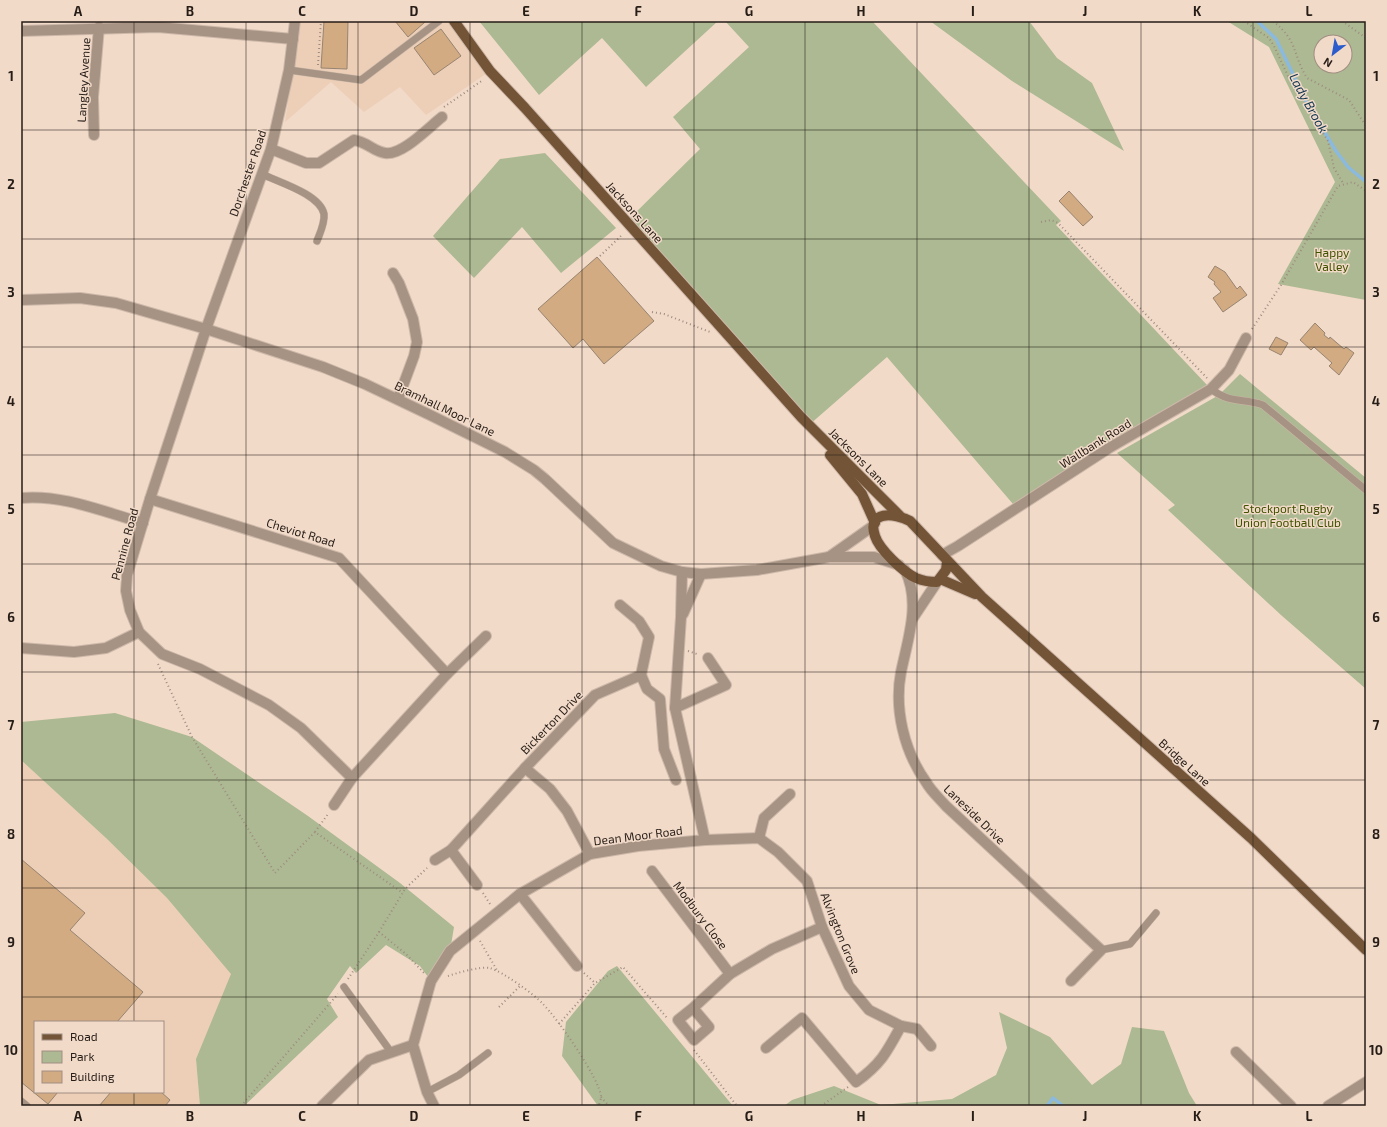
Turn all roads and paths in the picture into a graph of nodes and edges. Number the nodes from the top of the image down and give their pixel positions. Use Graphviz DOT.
graph roads {
  1 [pos="295,21"];
  2 [pos="322,21"];
  3 [pos="439,21"];
  4 [pos="454,21"];
  5 [pos="1244,21"];
  6 [pos="1272,21"];
  7 [pos="1342,21"];
  8 [pos="158,24"];
  9 [pos="99,27"];
  10 [pos="21,31"];
  11 [pos="1366,38"];
  12 [pos="293,39"];
  13 [pos="289,70"];
  14 [pos="318,74"];
  15 [pos="493,74"];
  16 [pos="442,117"];
  17 [pos="1366,126"];
  18 [pos="94,135"];
  19 [pos="271,149"];
  20 [pos="262,174"];
  21 [pos="1343,183"];
  22 [pos="1366,191"];
  23 [pos="1041,222"];
  24 [pos="623,234"];
  25 [pos="317,241"];
  26 [pos="600,256"];
  27 [pos="393,273"];
  28 [pos="21,300"];
  29 [pos="652,312"];
  30 [pos="206,329"];
  31 [pos="730,338"];
  32 [pos="1246,338"];
  33 [pos="1213,387"];
  34 [pos="398,399"];
  35 [pos="801,417"];
  36 [pos="1366,490"];
  37 [pos="21,498"];
  38 [pos="150,499"];
  39 [pos="900,516"];
  40 [pos="143,523"];
  41 [pos="874,524"];
  42 [pos="829,557"];
  43 [pos="944,558"];
  44 [pos="902,568"];
  45 [pos="682,572"];
  46 [pos="701,574"];
  47 [pos="938,580"];
  48 [pos="982,597"];
  49 [pos="620,605"];
  50 [pos="681,617"];
  51 [pos="913,618"];
  52 [pos="139,632"];
  53 [pos="486,636"];
  54 [pos="679,647"];
  55 [pos="21,648"];
  56 [pos="708,658"];
  57 [pos="157,662"];
  58 [pos="447,674"];
  59 [pos="641,676"];
  60 [pos="674,708"];
  61 [pos="525,768"];
  62 [pos="352,778"];
  63 [pos="676,780"];
  64 [pos="790,794"];
  65 [pos="334,805"];
  66 [pos="315,832"];
  67 [pos="759,838"];
  68 [pos="705,840"];
  69 [pos="451,850"];
  70 [pos="590,854"];
  71 [pos="435,860"];
  72 [pos="652,871"];
  73 [pos="477,885"];
  74 [pos="403,893"];
  75 [pos="520,894"];
  76 [pos="497,913"];
  77 [pos="1156,913"];
  78 [pos="822,927"];
  79 [pos="379,932"];
  80 [pos="474,932"];
  81 [pos="1101,950"];
  82 [pos="1366,950"];
  83 [pos="577,966"];
  84 [pos="499,973"];
  85 [pos="730,974"];
  86 [pos="430,981"];
  87 [pos="1071,981"];
  88 [pos="595,983"];
  89 [pos="520,986"];
  90 [pos="344,987"];
  91 [pos="499,1007"];
  92 [pos="693,1008"];
  93 [pos="559,1024"];
  94 [pos="673,1025"];
  95 [pos="901,1026"];
  96 [pos="413,1045"];
  97 [pos="931,1046"];
  98 [pos="691,1047"];
  99 [pos="766,1048"];
  100 [pos="391,1052"];
  101 [pos="1236,1052"];
  102 [pos="488,1053"];
  103 [pos="856,1082"];
  104 [pos="1366,1082"];
  105 [pos="427,1092"];
  106 [pos="601,1097"];
  107 [pos="21,1101"];
  108 [pos="27,1106"];
  109 [pos="241,1106"];
  110 [pos="322,1106"];
  111 [pos="434,1106"];
  112 [pos="599,1106"];
  113 [pos="609,1106"];
  114 [pos="737,1106"];
  115 [pos="821,1106"];
  116 [pos="1291,1106"];
  117 [pos="1328,1106"];
  1 -- 12 [label="street, Dorchester Road"];
  2 -- 14 [label="path"];
  3 -- 14 [label="lane"];
  4 -- 15 [label="main road, Jacksons Lane"];
  5 -- 21 [label="path"];
  6 -- 17 [label="path"];
  7 -- 11 [label="path"];
  8 -- 9 [label="street"];
  8 -- 12 [label="street"];
  9 -- 10 [label="street"];
  9 -- 18 [label="street, Langley Avenue"];
  12 -- 13 [label="street, Dorchester Road"];
  13 -- 14 [label="lane"];
  13 -- 19 [label="street, Dorchester Road"];
  15 -- 16 [label="path"];
  15 -- 31 [label="main road, Jacksons Lane"];
  16 -- 19 [label="street"];
  19 -- 20 [label="street, Dorchester Road"];
  20 -- 25 [label="lane"];
  20 -- 30 [label="street, Dorchester Road"];
  21 -- 22 [label="path"];
  21 -- 32 [label="path"];
  23 -- 33 [label="path"];
  24 -- 26 [label="path"];
  27 -- 34 [label="street"];
  28 -- 30 [label="street, Bramhall Moor Lane"];
  29 -- 31 [label="path"];
  30 -- 34 [label="street, Bramhall Moor Lane"];
  30 -- 38 [label="street, Pennine Road"];
  31 -- 35 [label="main road, Jacksons Lane"];
  32 -- 33 [label="street, Wallbank Road"];
  33 -- 36 [label="lane"];
  33 -- 43 [label="street, Wallbank Road"];
  34 -- 45 [label="street, Bramhall Moor Lane"];
  35 -- 39 [label="main road, Jacksons Lane"];
  35 -- 41 [label="main road, Jacksons Lane"];
  37 -- 40 [label="street"];
  38 -- 40 [label="street, Pennine Road"];
  38 -- 58 [label="street, Cheviot Road"];
  39 -- 41 [label="main road"];
  39 -- 43 [label="main road, Jacksons Lane"];
  40 -- 52 [label="street, Pennine Road"];
  41 -- 42 [label="street, Bramhall Moor Lane"];
  41 -- 44 [label="main road, Jacksons Lane"];
  42 -- 44 [label="street, Bramhall Moor Lane"];
  42 -- 46 [label="street, Bramhall Moor Lane"];
  43 -- 47 [label="main road"];
  43 -- 48 [label="main road, Bridge Lane"];
  44 -- 47 [label="main road, Bridge Lane"];
  44 -- 51 [label="street, Laneside Drive"];
  45 -- 46 [label="street, Bramhall Moor Lane"];
  45 -- 50 [label="street"];
  46 -- 50 [label="street"];
  47 -- 48 [label="main road, Bridge Lane"];
  47 -- 51 [label="street, Laneside Drive"];
  48 -- 82 [label="main road, Bridge Lane"];
  49 -- 59 [label="street"];
  50 -- 54 [label="street"];
  51 -- 81 [label="street, Laneside Drive"];
  52 -- 55 [label="street"];
  52 -- 62 [label="street, Pennine Road"];
  53 -- 58 [label="street"];
  54 -- 56 [label="path"];
  54 -- 60 [label="street"];
  56 -- 60 [label="street"];
  57 -- 66 [label="path"];
  58 -- 62 [label="street"];
  59 -- 61 [label="street, Bickerton Drive"];
  59 -- 63 [label="street"];
  60 -- 68 [label="street"];
  61 -- 69 [label="street, Bickerton Drive"];
  61 -- 70 [label="street, Bickerton Drive"];
  62 -- 65 [label="street"];
  64 -- 67 [label="street"];
  65 -- 66 [label="path"];
  66 -- 74 [label="path"];
  67 -- 68 [label="street"];
  67 -- 78 [label="street, Alvington Grove"];
  68 -- 70 [label="street, Dean Moor Road"];
  69 -- 71 [label="street, Bickerton Drive"];
  69 -- 73 [label="street"];
  70 -- 75 [label="street, Dean Moor Road"];
  71 -- 74 [label="path"];
  72 -- 85 [label="street, Modbury Close"];
  73 -- 76 [label="path"];
  74 -- 79 [label="path"];
  75 -- 76 [label="street, Dean Moor Road"];
  75 -- 83 [label="street"];
  76 -- 80 [label="street, Dean Moor Road"];
  77 -- 81 [label="lane"];
  78 -- 85 [label="street"];
  78 -- 95 [label="street, Alvington Grove"];
  79 -- 86 [label="path"];
  79 -- 90 [label="path"];
  80 -- 84 [label="path"];
  80 -- 86 [label="street, Dean Moor Road"];
  81 -- 87 [label="street"];
  83 -- 88 [label="path"];
  84 -- 86 [label="path"];
  84 -- 89 [label="path"];
  85 -- 92 [label="street"];
  86 -- 96 [label="street, Dean Moor Road"];
  88 -- 93 [label="path"];
  88 -- 94 [label="path"];
  89 -- 91 [label="path"];
  89 -- 93 [label="path"];
  90 -- 100 [label="lane"];
  90 -- 109 [label="path"];
  93 -- 106 [label="path"];
  95 -- 97 [label="street, Alvington Grove"];
  95 -- 103 [label="street"];
  96 -- 100 [label="street"];
  96 -- 105 [label="street"];
  98 -- 114 [label="path"];
  99 -- 103 [label="street"];
  100 -- 110 [label="street"];
  101 -- 116 [label="street"];
  102 -- 105 [label="lane"];
  103 -- 115 [label="path"];
  104 -- 117 [label="street"];
  105 -- 111 [label="street"];
  106 -- 112 [label="path"];
  106 -- 113 [label="path"];
  107 -- 108 [label="lane"];
}
